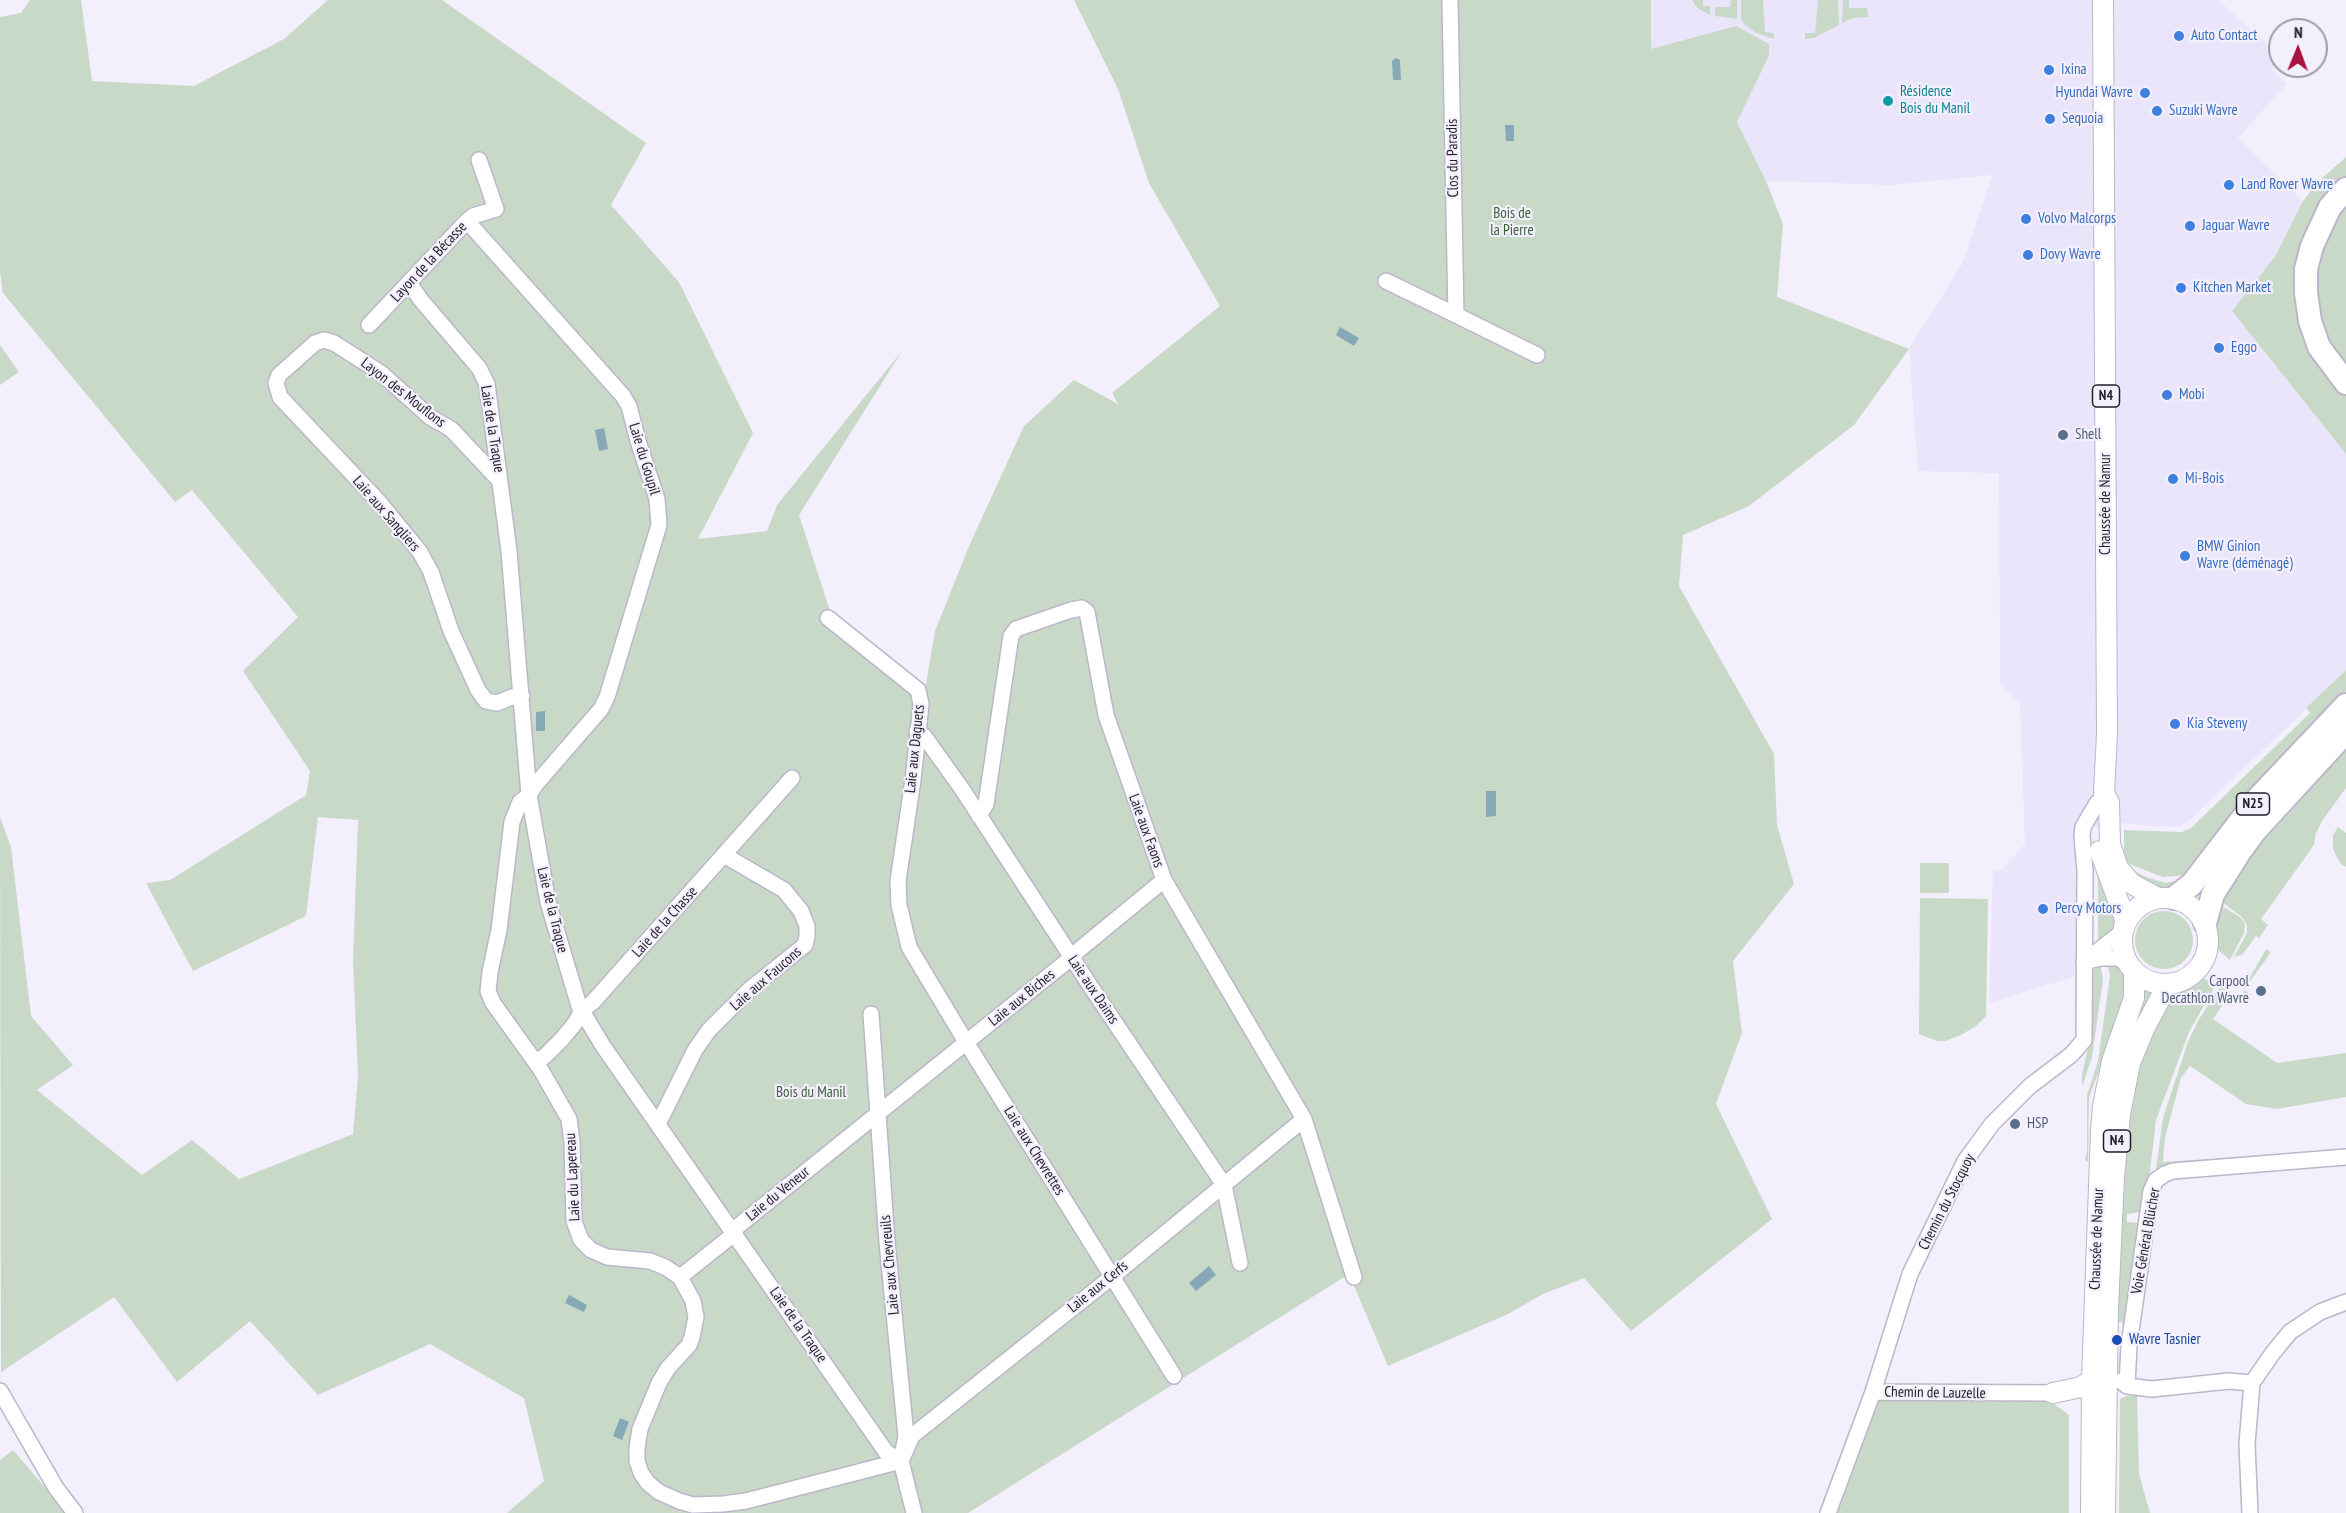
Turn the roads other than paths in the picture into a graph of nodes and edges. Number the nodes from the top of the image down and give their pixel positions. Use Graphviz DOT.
graph roads {
  1 [pos="1450,0"];
  2 [pos="2103,0"];
  3 [pos="479,160"];
  4 [pos="2346,189"];
  5 [pos="467,221"];
  6 [pos="1386,281"];
  7 [pos="409,282"];
  8 [pos="1456,315"];
  9 [pos="369,325"];
  10 [pos="324,340"];
  11 [pos="1537,356"];
  12 [pos="2346,383"];
  13 [pos="499,480"];
  14 [pos="828,618"];
  15 [pos="522,696"];
  16 [pos="2346,705"];
  17 [pos="917,731"];
  18 [pos="2346,732"];
  19 [pos="792,778"];
  20 [pos="529,795"];
  21 [pos="2100,798"];
  22 [pos="979,816"];
  23 [pos="724,855"];
  24 [pos="1164,880"];
  25 [pos="2166,898"];
  26 [pos="902,922"];
  27 [pos="2205,923"];
  28 [pos="2124,927"];
  29 [pos="1071,958"];
  30 [pos="2084,962"];
  31 [pos="2130,966"];
  32 [pos="2168,984"];
  33 [pos="581,1011"];
  34 [pos="871,1014"];
  35 [pos="966,1042"];
  36 [pos="535,1060"];
  37 [pos="879,1114"];
  38 [pos="1304,1119"];
  39 [pos="658,1124"];
  40 [pos="2346,1157"];
  41 [pos="1224,1185"];
  42 [pos="734,1233"];
  43 [pos="1240,1263"];
  44 [pos="1113,1276"];
  45 [pos="680,1277"];
  46 [pos="1354,1277"];
  47 [pos="2346,1302"];
  48 [pos="2099,1375"];
  49 [pos="1174,1376"];
  50 [pos="2252,1383"];
  51 [pos="2127,1386"];
  52 [pos="0,1391"];
  53 [pos="1873,1392"];
  54 [pos="2053,1393"];
  55 [pos="2099,1406"];
  56 [pos="901,1461"];
  57 [pos="75,1513"];
  58 [pos="914,1513"];
  59 [pos="1828,1513"];
  60 [pos="2091,1513"];
  61 [pos="2105,1513"];
  62 [pos="2250,1513"];
  1 -- 8 [label="street, Clos du Paradis"];
  2 -- 21 [label="main road, Chaussée de Namur / N4"];
  3 -- 5 [label="street, Layon de la Bécasse"];
  4 -- 12 [label="highway"];
  5 -- 7 [label="street, Layon de la Bécasse"];
  5 -- 20 [label="street, Laie du Goupil"];
  6 -- 8 [label="street"];
  7 -- 9 [label="street, Layon de la Bécasse"];
  7 -- 13 [label="street, Laie de la Traque"];
  8 -- 11 [label="street"];
  10 -- 13 [label="street, Layon des Mouflons"];
  10 -- 15 [label="street, Laie aux Sangliers"];
  13 -- 15 [label="street, Laie de la Traque"];
  14 -- 17 [label="street, Laie aux Daguets"];
  15 -- 20 [label="street, Laie de la Traque"];
  16 -- 25 [label="highway, N25"];
  17 -- 22 [label="street, Laie aux Daims"];
  17 -- 26 [label="street, Laie aux Daguets"];
  18 -- 27 [label="highway, N25"];
  19 -- 23 [label="street, Laie de la Chasse"];
  20 -- 33 [label="street, Laie de la Traque"];
  20 -- 36 [label="street, Laie du Lapereau"];
  21 -- 25 [label="main road, Chaussée de Namur / N4"];
  21 -- 28 [label="main road, Chaussée de Namur / N4"];
  21 -- 30 [label="street, Chemin du Stocquoy"];
  22 -- 24 [label="street, Laie aux Faons"];
  22 -- 29 [label="street, Laie aux Daims"];
  23 -- 33 [label="street, Laie de la Chasse"];
  23 -- 39 [label="street, Laie aux Faucons"];
  24 -- 29 [label="street, Laie aux Biches"];
  24 -- 38 [label="street, Laie aux Faons"];
  25 -- 27 [label="main road, Chaussée de Namur / N4"];
  25 -- 28 [label="main road"];
  26 -- 35 [label="street, Laie aux Chevrettes"];
  27 -- 32 [label="main road"];
  28 -- 30 [label="street"];
  28 -- 31 [label="main road, Chaussée de Namur / N4"];
  29 -- 35 [label="street, Laie aux Biches"];
  29 -- 41 [label="street, Laie aux Daims"];
  30 -- 31 [label="street"];
  30 -- 53 [label="street, Chemin du Stocquoy"];
  31 -- 32 [label="main road"];
  31 -- 48 [label="main road, Chaussée de Namur / N4"];
  32 -- 48 [label="main road, Chaussée de Namur / N4"];
  33 -- 36 [label="street, Laie de la Chasse"];
  33 -- 39 [label="street, Laie de la Traque"];
  34 -- 37 [label="street, Laie aux Chevreuils"];
  35 -- 37 [label="street, Laie aux Biches"];
  35 -- 44 [label="street, Laie aux Chevrettes"];
  36 -- 45 [label="street, Laie du Lapereau"];
  37 -- 42 [label="street, Laie du Veneur"];
  37 -- 56 [label="street, Laie aux Chevreuils"];
  38 -- 41 [label="street, Laie aux Cerfs"];
  38 -- 46 [label="street, Laie aux Faons"];
  39 -- 42 [label="street, Laie de la Traque"];
  40 -- 51 [label="street, Voie Général Blücher"];
  41 -- 43 [label="street, Laie aux Daims"];
  41 -- 44 [label="street, Laie aux Cerfs"];
  42 -- 45 [label="street, Laie du Veneur"];
  42 -- 56 [label="street, Laie de la Traque"];
  44 -- 49 [label="street, Laie aux Chevrettes"];
  44 -- 56 [label="street, Laie aux Cerfs"];
  45 -- 56 [label="street"];
  47 -- 50 [label="street"];
  48 -- 51 [label="street"];
  48 -- 54 [label="main road"];
  48 -- 55 [label="main road, Chaussée de Namur / N4"];
  50 -- 51 [label="street"];
  50 -- 62 [label="street"];
  51 -- 55 [label="street"];
  52 -- 57 [label="street"];
  53 -- 54 [label="street, Chemin de Lauzelle"];
  53 -- 59 [label="street, Chemin de Lauzelle"];
  54 -- 55 [label="main road"];
  55 -- 60 [label="main road, Chaussée de Namur / N4"];
  55 -- 61 [label="main road, Chaussée de Namur / N4"];
  56 -- 58 [label="street, Laie aux Chevreuils"];
}
